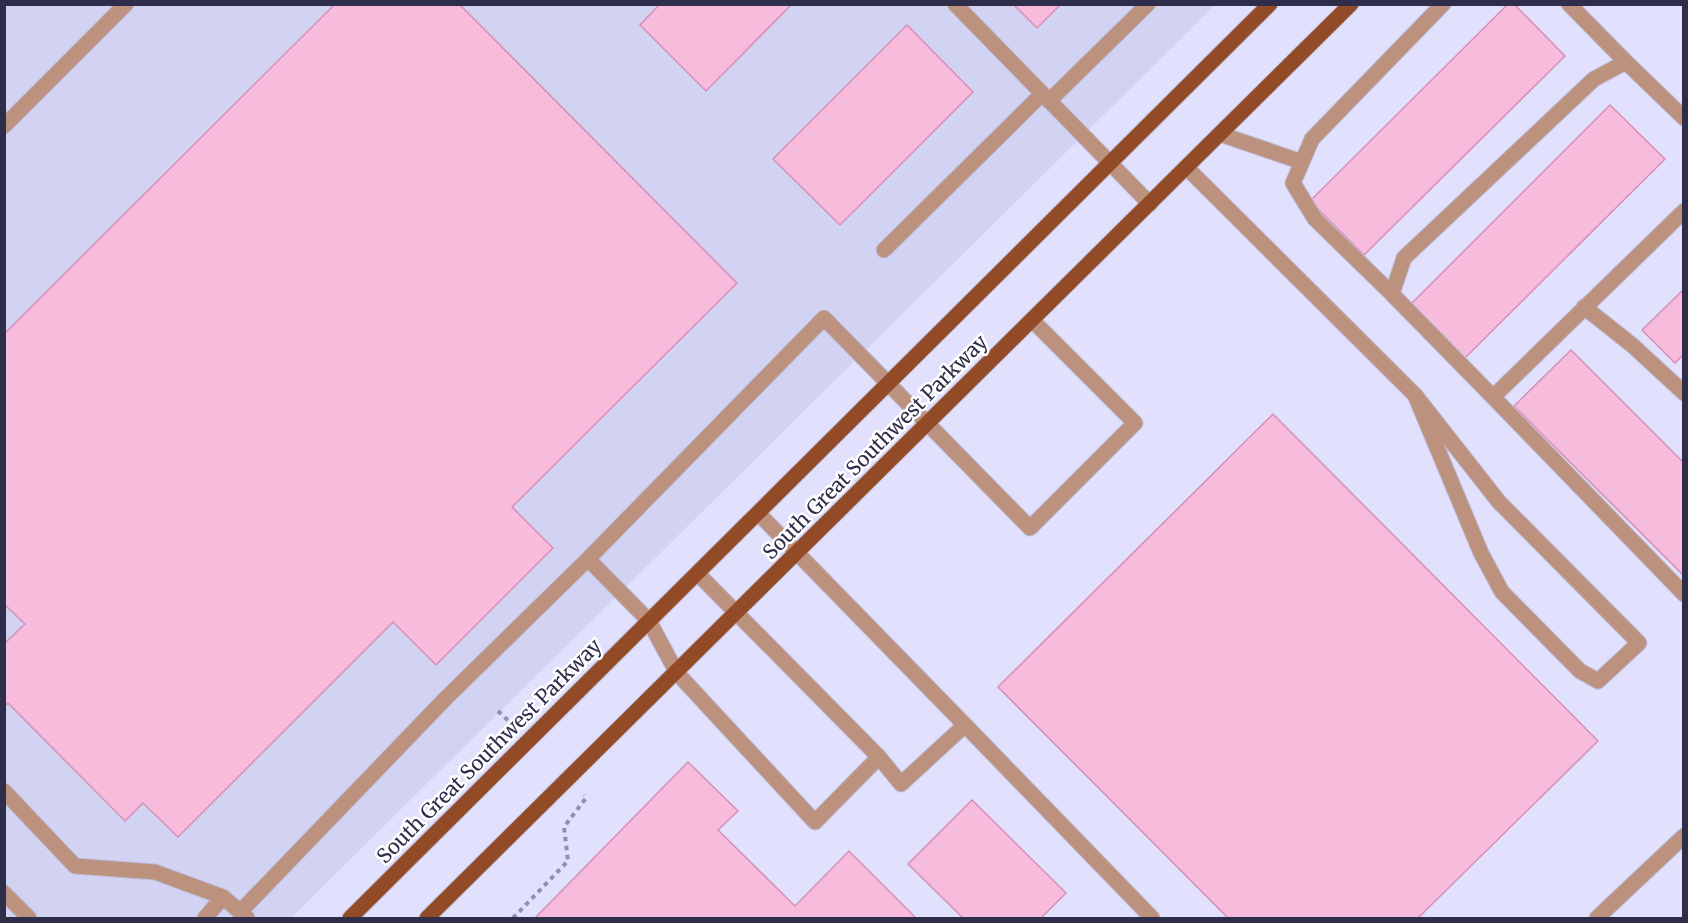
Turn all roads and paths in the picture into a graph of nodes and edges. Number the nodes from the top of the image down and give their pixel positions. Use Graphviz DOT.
graph roads {
  1 [pos="126,4"];
  2 [pos="955,4"];
  3 [pos="1148,4"];
  4 [pos="1270,4"];
  5 [pos="1351,4"];
  6 [pos="1443,4"];
  7 [pos="1569,4"];
  8 [pos="1626,62"];
  9 [pos="1046,98"];
  10 [pos="1683,118"];
  11 [pos="4,126"];
  12 [pos="1220,134"];
  13 [pos="1302,162"];
  14 [pos="1111,165"];
  15 [pos="1187,168"];
  16 [pos="1150,204"];
  17 [pos="1683,211"];
  18 [pos="885,250"];
  19 [pos="1392,294"];
  20 [pos="1584,307"];
  21 [pos="1033,321"];
  22 [pos="888,385"];
  23 [pos="1683,393"];
  24 [pos="1415,395"];
  25 [pos="1493,397"];
  26 [pos="928,425"];
  27 [pos="759,514"];
  28 [pos="797,554"];
  29 [pos="588,559"];
  30 [pos="698,574"];
  31 [pos="1683,594"];
  32 [pos="737,614"];
  33 [pos="649,621"];
  34 [pos="677,674"];
  35 [pos="498,711"];
  36 [pos="965,725"];
  37 [pos="514,726"];
  38 [pos="879,757"];
  39 [pos="4,790"];
  40 [pos="581,792"];
  41 [pos="1683,836"];
  42 [pos="4,893"];
  43 [pos="223,897"];
  44 [pos="244,915"];
  45 [pos="29,918"];
  46 [pos="205,918"];
  47 [pos="350,918"];
  48 [pos="427,918"];
  49 [pos="513,918"];
  50 [pos="1152,918"];
  51 [pos="1597,918"];
  1 -- 11 [label="lane"];
  2 -- 9 [label="lane"];
  3 -- 9 [label="lane"];
  4 -- 14 [label="main road, South Great Southwest Parkway"];
  5 -- 12 [label="main road, South Great Southwest Parkway"];
  6 -- 13 [label="lane"];
  7 -- 8 [label="lane"];
  8 -- 10 [label="lane"];
  8 -- 19 [label="lane"];
  9 -- 14 [label="lane"];
  9 -- 18 [label="lane"];
  12 -- 13 [label="lane"];
  12 -- 15 [label="main road, South Great Southwest Parkway"];
  13 -- 19 [label="lane"];
  14 -- 16 [label="lane"];
  14 -- 22 [label="main road, South Great Southwest Parkway"];
  15 -- 16 [label="main road, South Great Southwest Parkway"];
  15 -- 24 [label="lane"];
  16 -- 21 [label="main road, South Great Southwest Parkway"];
  17 -- 20 [label="lane"];
  19 -- 25 [label="lane"];
  20 -- 23 [label="lane"];
  20 -- 25 [label="lane"];
  21 -- 26 [label="main road, South Great Southwest Parkway"];
  21 -- 26 [label="lane"];
  22 -- 26 [label="lane"];
  22 -- 27 [label="main road, South Great Southwest Parkway"];
  22 -- 29 [label="lane"];
  24 -- 24 [label="lane"];
  25 -- 31 [label="lane"];
  26 -- 28 [label="main road, South Great Southwest Parkway"];
  27 -- 28 [label="lane"];
  27 -- 30 [label="main road, South Great Southwest Parkway"];
  28 -- 32 [label="main road, South Great Southwest Parkway"];
  28 -- 36 [label="lane"];
  29 -- 33 [label="lane"];
  29 -- 44 [label="lane"];
  30 -- 32 [label="lane"];
  30 -- 33 [label="main road, South Great Southwest Parkway"];
  32 -- 34 [label="main road, South Great Southwest Parkway"];
  32 -- 38 [label="lane"];
  33 -- 34 [label="lane"];
  33 -- 47 [label="main road, South Great Southwest Parkway"];
  34 -- 38 [label="lane"];
  34 -- 48 [label="main road, South Great Southwest Parkway"];
  35 -- 37 [label="path"];
  36 -- 38 [label="lane"];
  36 -- 50 [label="lane"];
  39 -- 43 [label="lane"];
  40 -- 49 [label="path"];
  41 -- 51 [label="lane"];
  42 -- 45 [label="lane"];
  43 -- 44 [label="lane"];
  43 -- 46 [label="lane"];
}
